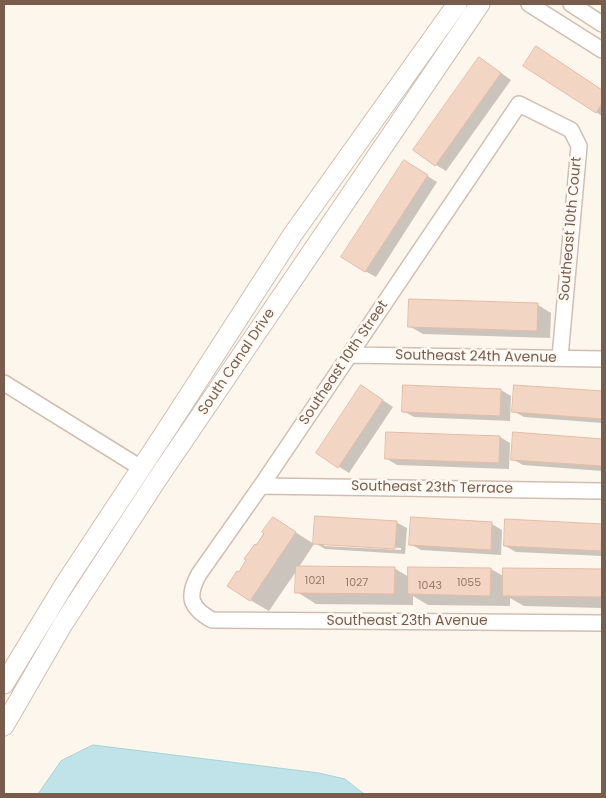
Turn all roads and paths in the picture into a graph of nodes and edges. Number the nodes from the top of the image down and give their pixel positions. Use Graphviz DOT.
graph roads {
  1 [pos="457,4"];
  2 [pos="480,4"];
  3 [pos="529,4"];
  4 [pos="571,4"];
  5 [pos="602,24"];
  6 [pos="602,50"];
  7 [pos="519,104"];
  8 [pos="350,355"];
  9 [pos="560,358"];
  10 [pos="602,359"];
  11 [pos="4,383"];
  12 [pos="141,468"];
  13 [pos="261,486"];
  14 [pos="602,491"];
  15 [pos="212,620"];
  16 [pos="602,623"];
  17 [pos="4,684"];
  18 [pos="4,726"];
  1 -- 12 [label="street, South Canal Drive"];
  2 -- 18 [label="street, South Canal Drive"];
  3 -- 6 [label="street"];
  4 -- 5 [label="street"];
  7 -- 8 [label="street, Southeast 10th Street"];
  7 -- 9 [label="street, Southeast 10th Court"];
  8 -- 9 [label="street, Southeast 24th Avenue"];
  8 -- 13 [label="street, Southeast 10th Street"];
  9 -- 10 [label="street, Southeast 24th Avenue"];
  11 -- 12 [label="street"];
  12 -- 17 [label="street, South Canal Drive"];
  13 -- 14 [label="street, Southeast 23th Terrace"];
  13 -- 15 [label="street, Southeast 10th Street"];
  15 -- 16 [label="street, Southeast 23th Avenue"];
}
